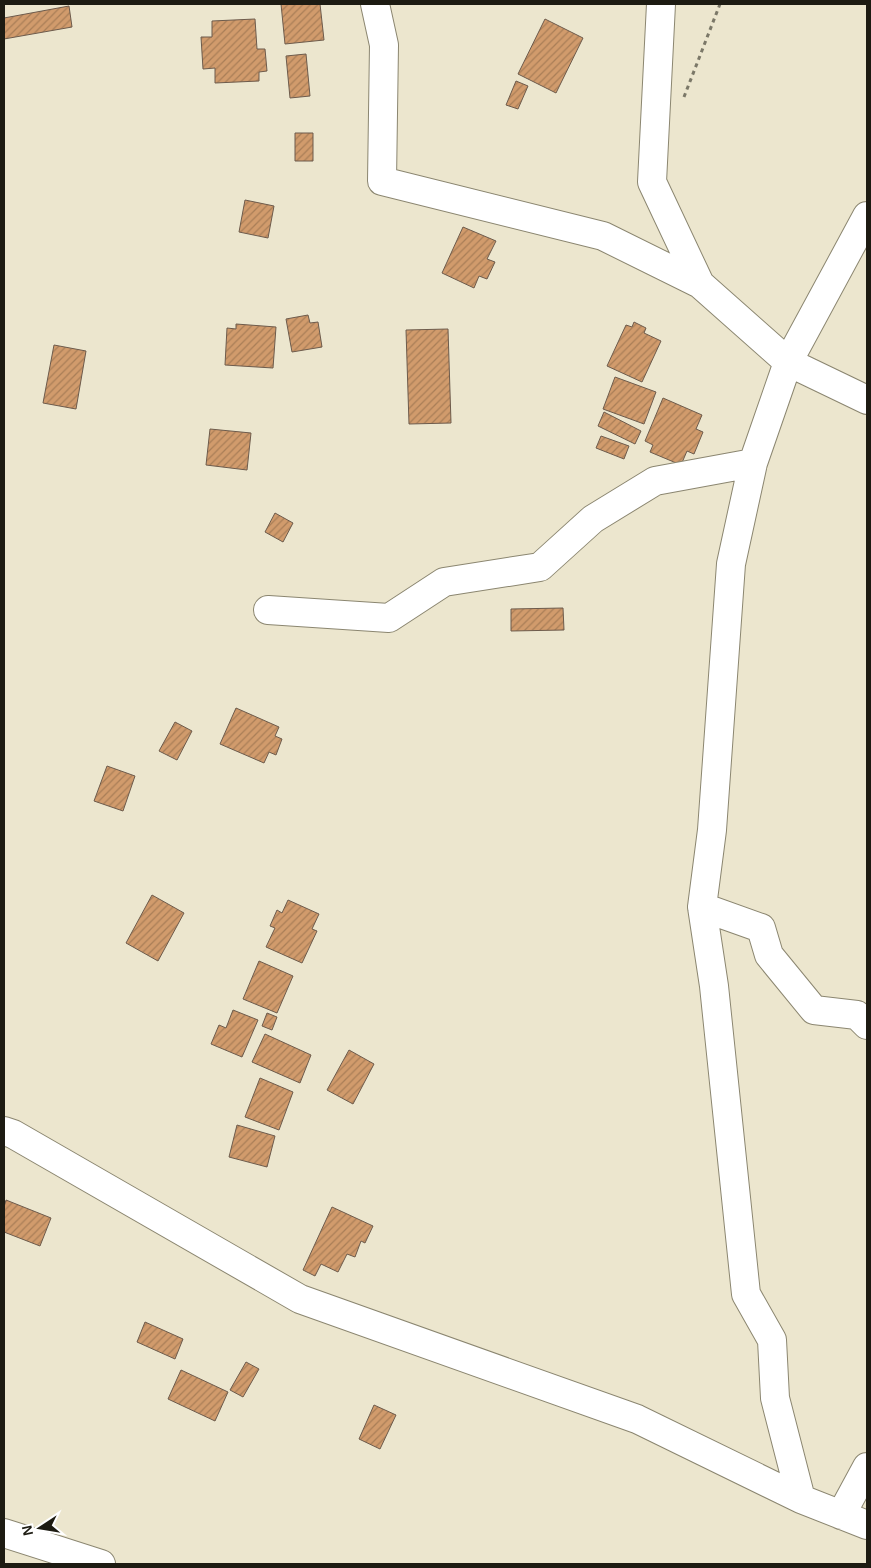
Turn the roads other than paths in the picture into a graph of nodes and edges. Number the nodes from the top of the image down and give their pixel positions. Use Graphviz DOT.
graph roads {
  1 [pos="375,4"];
  2 [pos="662,4"];
  3 [pos="867,216"];
  4 [pos="700,284"];
  5 [pos="788,362"];
  6 [pos="867,400"];
  7 [pos="753,463"];
  8 [pos="268,610"];
  9 [pos="702,907"];
  10 [pos="867,1025"];
  11 [pos="4,1131"];
  12 [pos="867,1467"];
  13 [pos="801,1499"];
  14 [pos="841,1515"];
  15 [pos="867,1526"];
  16 [pos="4,1533"];
  17 [pos="101,1564"];
  1 -- 4 [label="street"];
  2 -- 4 [label="street"];
  3 -- 5 [label="street"];
  4 -- 5 [label="street"];
  5 -- 6 [label="street"];
  5 -- 7 [label="street"];
  7 -- 8 [label="street"];
  7 -- 9 [label="street"];
  9 -- 10 [label="street"];
  9 -- 13 [label="street"];
  11 -- 13 [label="street"];
  12 -- 14 [label="street"];
  13 -- 14 [label="street"];
  14 -- 15 [label="street"];
  16 -- 17 [label="street"];
}
